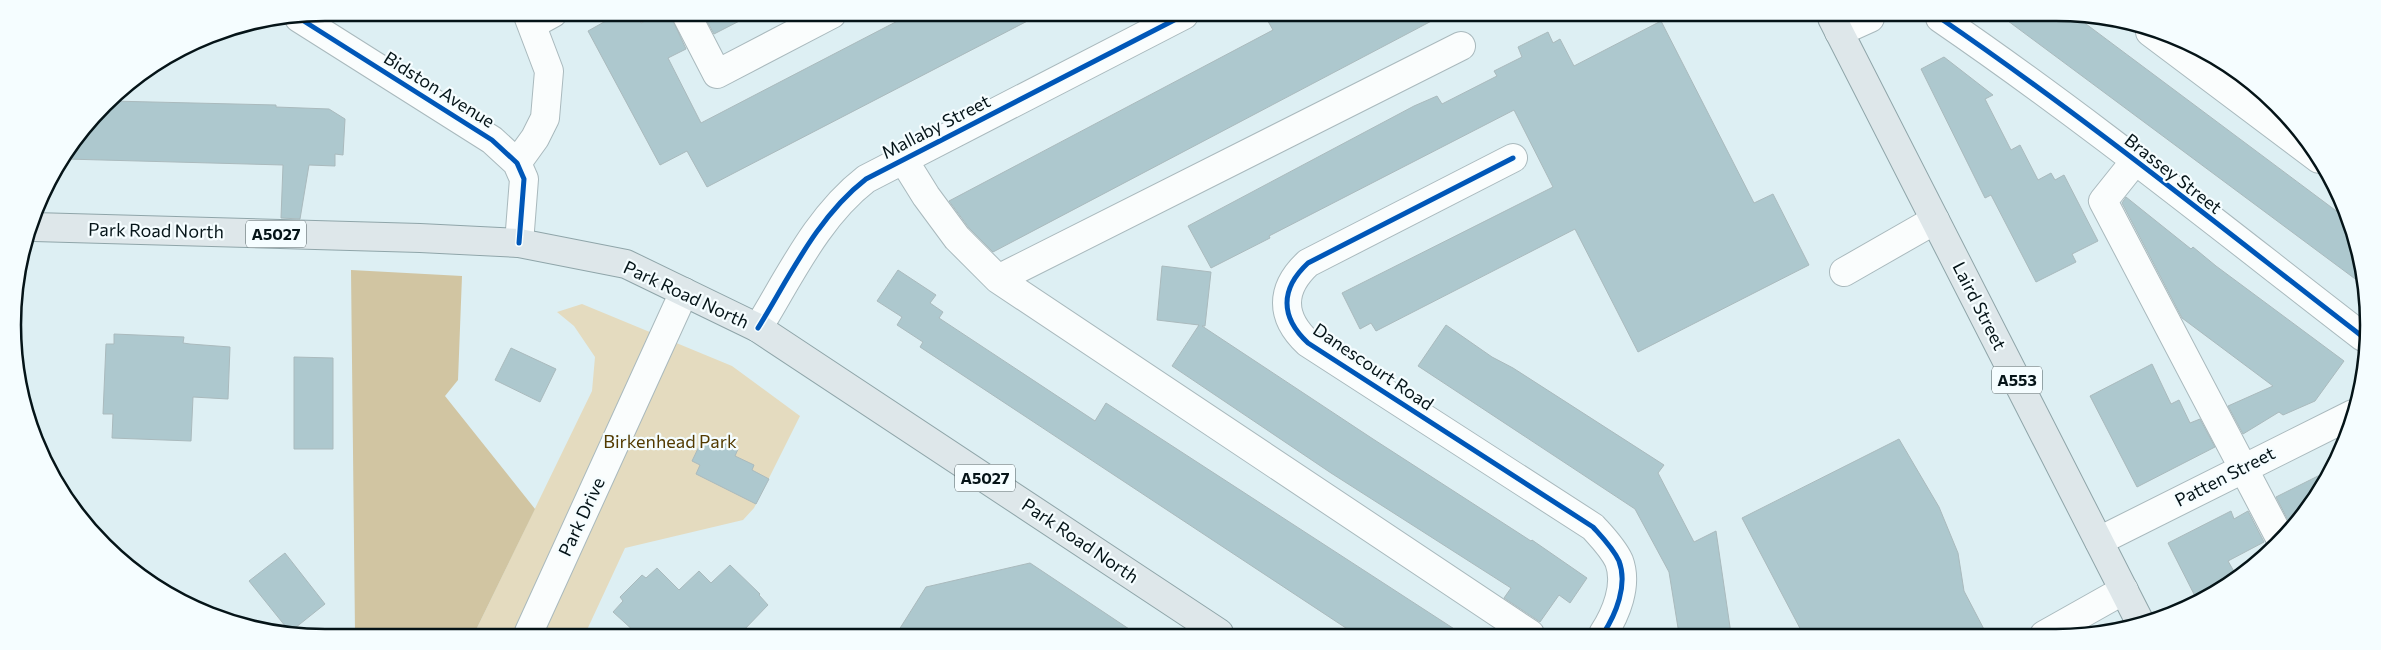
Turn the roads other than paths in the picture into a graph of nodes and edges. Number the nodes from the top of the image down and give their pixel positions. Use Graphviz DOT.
graph roads {
  1 [pos="539,21"];
  2 [pos="690,21"];
  3 [pos="819,21"];
  4 [pos="1172,21"];
  5 [pos="1855,21"];
  6 [pos="1944,21"];
  7 [pos="304,22"];
  8 [pos="1836,25"];
  9 [pos="2159,39"];
  10 [pos="1461,46"];
  11 [pos="2301,146"];
  12 [pos="1513,158"];
  13 [pos="903,159"];
  14 [pos="2135,161"];
  15 [pos="517,163"];
  16 [pos="1935,220"];
  17 [pos="37,228"];
  18 [pos="519,243"];
  19 [pos="1844,272"];
  20 [pos="998,279"];
  21 [pos="684,292"];
  22 [pos="758,328"];
  23 [pos="2359,335"];
  24 [pos="2345,421"];
  25 [pos="2242,467"];
  26 [pos="2277,533"];
  27 [pos="2099,541"];
  28 [pos="2124,590"];
  29 [pos="2138,617"];
  30 [pos="530,629"];
  31 [pos="1209,629"];
  32 [pos="1523,629"];
  33 [pos="1606,629"];
  34 [pos="2055,629"];
  1 -- 15 [label="street"];
  2 -- 3 [label="street"];
  4 -- 13 [label="street, Mallaby Street"];
  5 -- 8 [label="street"];
  6 -- 14 [label="street, Brassey Street"];
  7 -- 15 [label="street, Bidston Avenue"];
  8 -- 16 [label="main road, Laird Street / A553"];
  9 -- 11 [label="street"];
  10 -- 20 [label="street"];
  12 -- 33 [label="street, Danescourt Road"];
  13 -- 20 [label="street"];
  13 -- 22 [label="street, Mallaby Street"];
  14 -- 23 [label="street, Brassey Street"];
  14 -- 25 [label="street"];
  15 -- 18 [label="street"];
  16 -- 19 [label="street"];
  16 -- 27 [label="main road, Laird Street / A553"];
  17 -- 18 [label="main road, Park Road North / A5027"];
  18 -- 21 [label="main road, Park Road North / A5027"];
  20 -- 32 [label="street"];
  21 -- 22 [label="main road, Park Road North / A5027"];
  21 -- 30 [label="street, Park Drive"];
  22 -- 31 [label="main road, Park Road North / A5027"];
  24 -- 25 [label="street, Patten Street"];
  25 -- 26 [label="street"];
  25 -- 27 [label="street, Patten Street"];
  27 -- 28 [label="main road, Laird Street / A553"];
  28 -- 29 [label="main road, Laird Street / A553"];
  28 -- 34 [label="street"];
}
